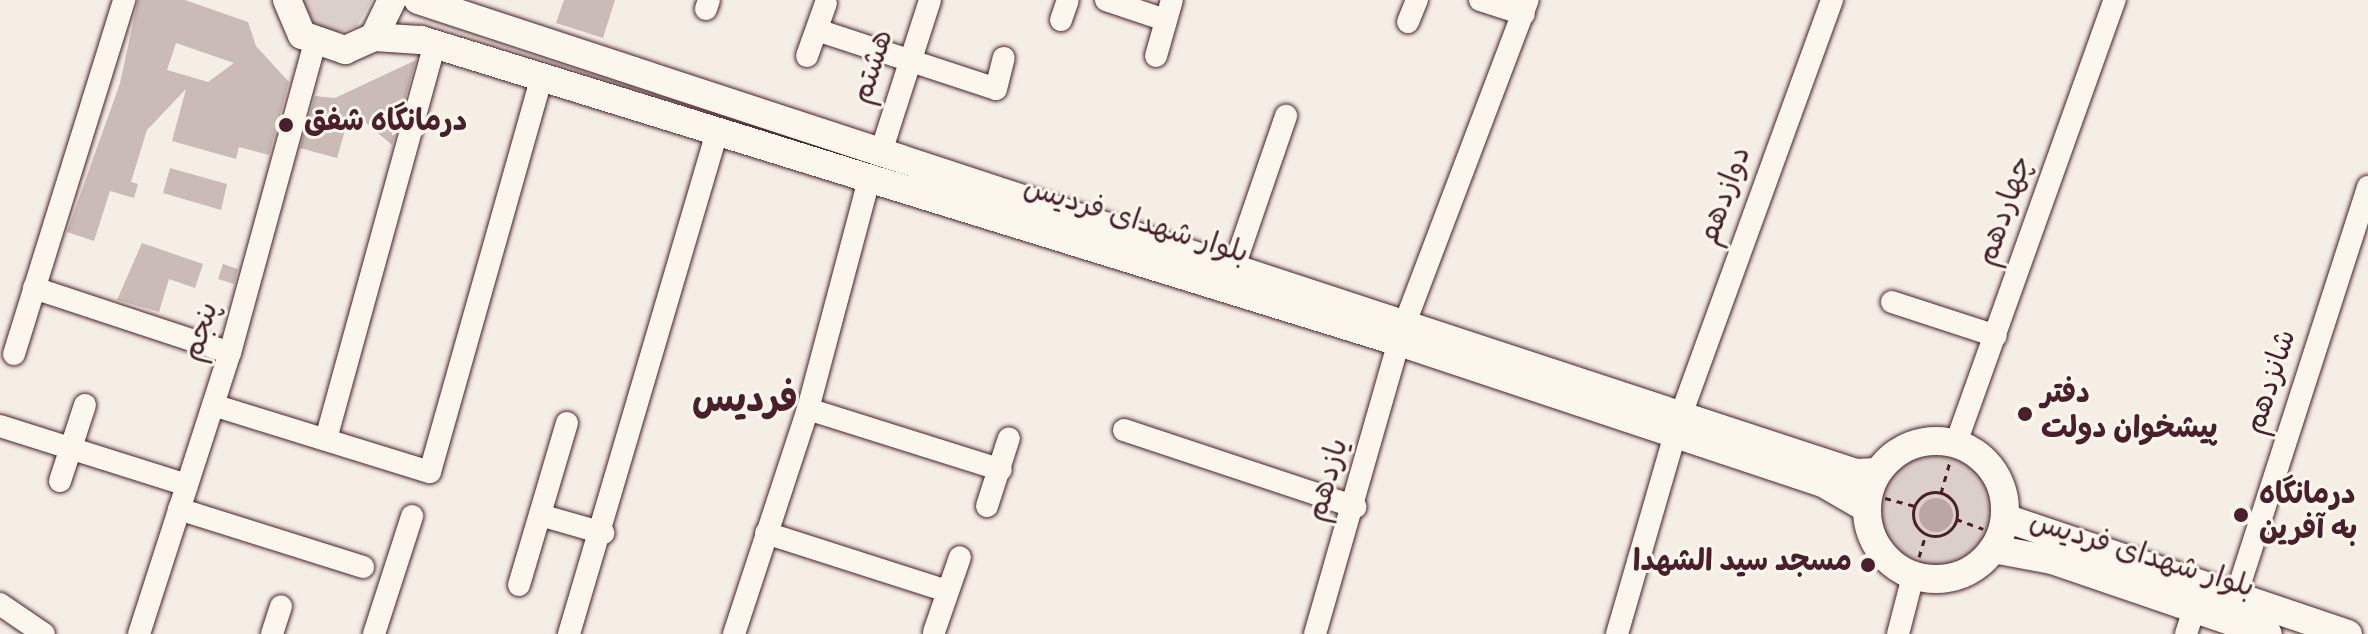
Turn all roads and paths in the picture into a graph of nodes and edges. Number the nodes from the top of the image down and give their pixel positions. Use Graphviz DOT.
graph roads {
  1 [pos="124,0"];
  2 [pos="392,0"];
  3 [pos="418,0"];
  4 [pos="930,0"];
  5 [pos="1106,0"];
  6 [pos="1417,0"];
  7 [pos="1480,0"];
  8 [pos="1832,0"];
  9 [pos="2115,0"];
  10 [pos="284,3"];
  11 [pos="826,3"];
  12 [pos="1526,7"];
  13 [pos="1168,10"];
  14 [pos="1408,22"];
  15 [pos="817,30"];
  16 [pos="374,37"];
  17 [pos="314,45"];
  18 [pos="432,53"];
  19 [pos="807,56"];
  20 [pos="1156,56"];
  21 [pos="1004,58"];
  22 [pos="911,60"];
  23 [pos="539,87"];
  24 [pos="1286,116"];
  25 [pos="717,132"];
  26 [pos="874,167"];
  27 [pos="2368,187"];
  28 [pos="1234,267"];
  29 [pos="34,288"];
  30 [pos="1892,302"];
  31 [pos="1402,332"];
  32 [pos="1996,336"];
  33 [pos="230,353"];
  34 [pos="14,354"];
  35 [pos="85,405"];
  36 [pos="213,405"];
  37 [pos="808,409"];
  38 [pos="567,423"];
  39 [pos="1678,425"];
  40 [pos="0,426"];
  41 [pos="1124,430"];
  42 [pos="1009,438"];
  43 [pos="326,439"];
  44 [pos="1956,443"];
  45 [pos="71,448"];
  46 [pos="1001,470"];
  47 [pos="60,481"];
  48 [pos="187,485"];
  49 [pos="1871,489"];
  50 [pos="1941,493"];
  51 [pos="987,506"];
  52 [pos="1915,506"];
  53 [pos="1356,507"];
  54 [pos="179,509"];
  55 [pos="540,515"];
  56 [pos="412,516"];
  57 [pos="1956,519"];
  58 [pos="603,533"];
  59 [pos="766,533"];
  60 [pos="1926,534"];
  61 [pos="2000,534"];
  62 [pos="960,557"];
  63 [pos="363,567"];
  64 [pos="1913,576"];
  65 [pos="519,585"];
  66 [pos="947,591"];
  67 [pos="2236,596"];
  68 [pos="0,604"];
  69 [pos="281,606"];
  70 [pos="2190,622"];
  71 [pos="934,632"];
  72 [pos="44,634"];
  73 [pos="139,634"];
  74 [pos="272,634"];
  75 [pos="374,634"];
  76 [pos="569,634"];
  77 [pos="734,634"];
  78 [pos="1315,634"];
  79 [pos="1617,634"];
  80 [pos="1898,634"];
  81 [pos="2268,634"];
  82 [pos="2348,634"];
  1 -- 29 [label="street"];
  2 -- 16 [label="main road"];
  3 -- 26 [label="main road, بلوار شهدای فردیس"];
  4 -- 22 [label="street, هشتم"];
  5 -- 13 [label="street"];
  6 -- 14 [label="street"];
  7 -- 12 [label="street"];
  8 -- 39 [label="street, دوازدهم"];
  9 -- 32 [label="street, چهاردهم"];
  10 -- 17 [label="main road"];
  11 -- 15 [label="street"];
  12 -- 31 [label="street, یازدهم"];
  13 -- 20 [label="street"];
  15 -- 19 [label="street"];
  15 -- 22 [label="street"];
  16 -- 17 [label="main road"];
  16 -- 25 [label="main road, بلوار شهدای فردیس"];
  17 -- 33 [label="street, پنجم"];
  18 -- 43 [label="street"];
  21 -- 22 [label="street"];
  22 -- 26 [label="street, هشتم"];
  23 -- 43 [label="street"];
  24 -- 28 [label="street"];
  25 -- 26 [label="main road, بلوار شهدای فردیس"];
  25 -- 58 [label="street"];
  26 -- 28 [label="main road, بلوار شهدای فردیس"];
  26 -- 31 [label="main road, بلوار شهدای فردیس"];
  26 -- 37 [label="street, هشتم"];
  27 -- 67 [label="street, شانزدهم"];
  28 -- 31 [label="main road, بلوار شهدای فردیس"];
  29 -- 33 [label="street"];
  29 -- 34 [label="street"];
  30 -- 32 [label="street"];
  31 -- 39 [label="main road, بلوار شهدای فردیس"];
  31 -- 53 [label="street, یازدهم"];
  32 -- 44 [label="street, چهاردهم"];
  33 -- 36 [label="street, پنجم"];
  35 -- 45 [label="street"];
  36 -- 43 [label="street"];
  36 -- 48 [label="street, پنجم"];
  37 -- 46 [label="street"];
  37 -- 59 [label="street, هشتم"];
  38 -- 55 [label="street"];
  39 -- 49 [label="main road, بلوار شهدای فردیس"];
  39 -- 79 [label="street, دوازدهم"];
  40 -- 45 [label="street"];
  41 -- 53 [label="street"];
  42 -- 46 [label="street"];
  44 -- 49 [label="main road"];
  44 -- 50 [label="path"];
  44 -- 61 [label="main road"];
  45 -- 47 [label="street"];
  45 -- 48 [label="street"];
  46 -- 51 [label="street"];
  48 -- 54 [label="street, پنجم"];
  49 -- 52 [label="path"];
  49 -- 64 [label="main road"];
  50 -- 52 [label="path"];
  50 -- 57 [label="path"];
  52 -- 60 [label="path"];
  53 -- 78 [label="street, یازدهم"];
  54 -- 63 [label="street"];
  54 -- 73 [label="street, پنجم"];
  55 -- 58 [label="street"];
  55 -- 65 [label="street"];
  56 -- 75 [label="street"];
  57 -- 60 [label="path"];
  57 -- 61 [label="path"];
  58 -- 76 [label="street"];
  59 -- 66 [label="street"];
  59 -- 77 [label="street, هشتم"];
  60 -- 64 [label="path"];
  61 -- 64 [label="main road"];
  61 -- 67 [label="main road, بلوار شهدای فردیس"];
  61 -- 70 [label="main road, بلوار شهدای فردیس"];
  62 -- 66 [label="street"];
  64 -- 80 [label="street"];
  66 -- 71 [label="street"];
  67 -- 82 [label="main road, بلوار شهدای فردیس"];
  68 -- 72 [label="street"];
  69 -- 74 [label="street"];
  70 -- 81 [label="main road, بلوار شهدای فردیس"];
}
